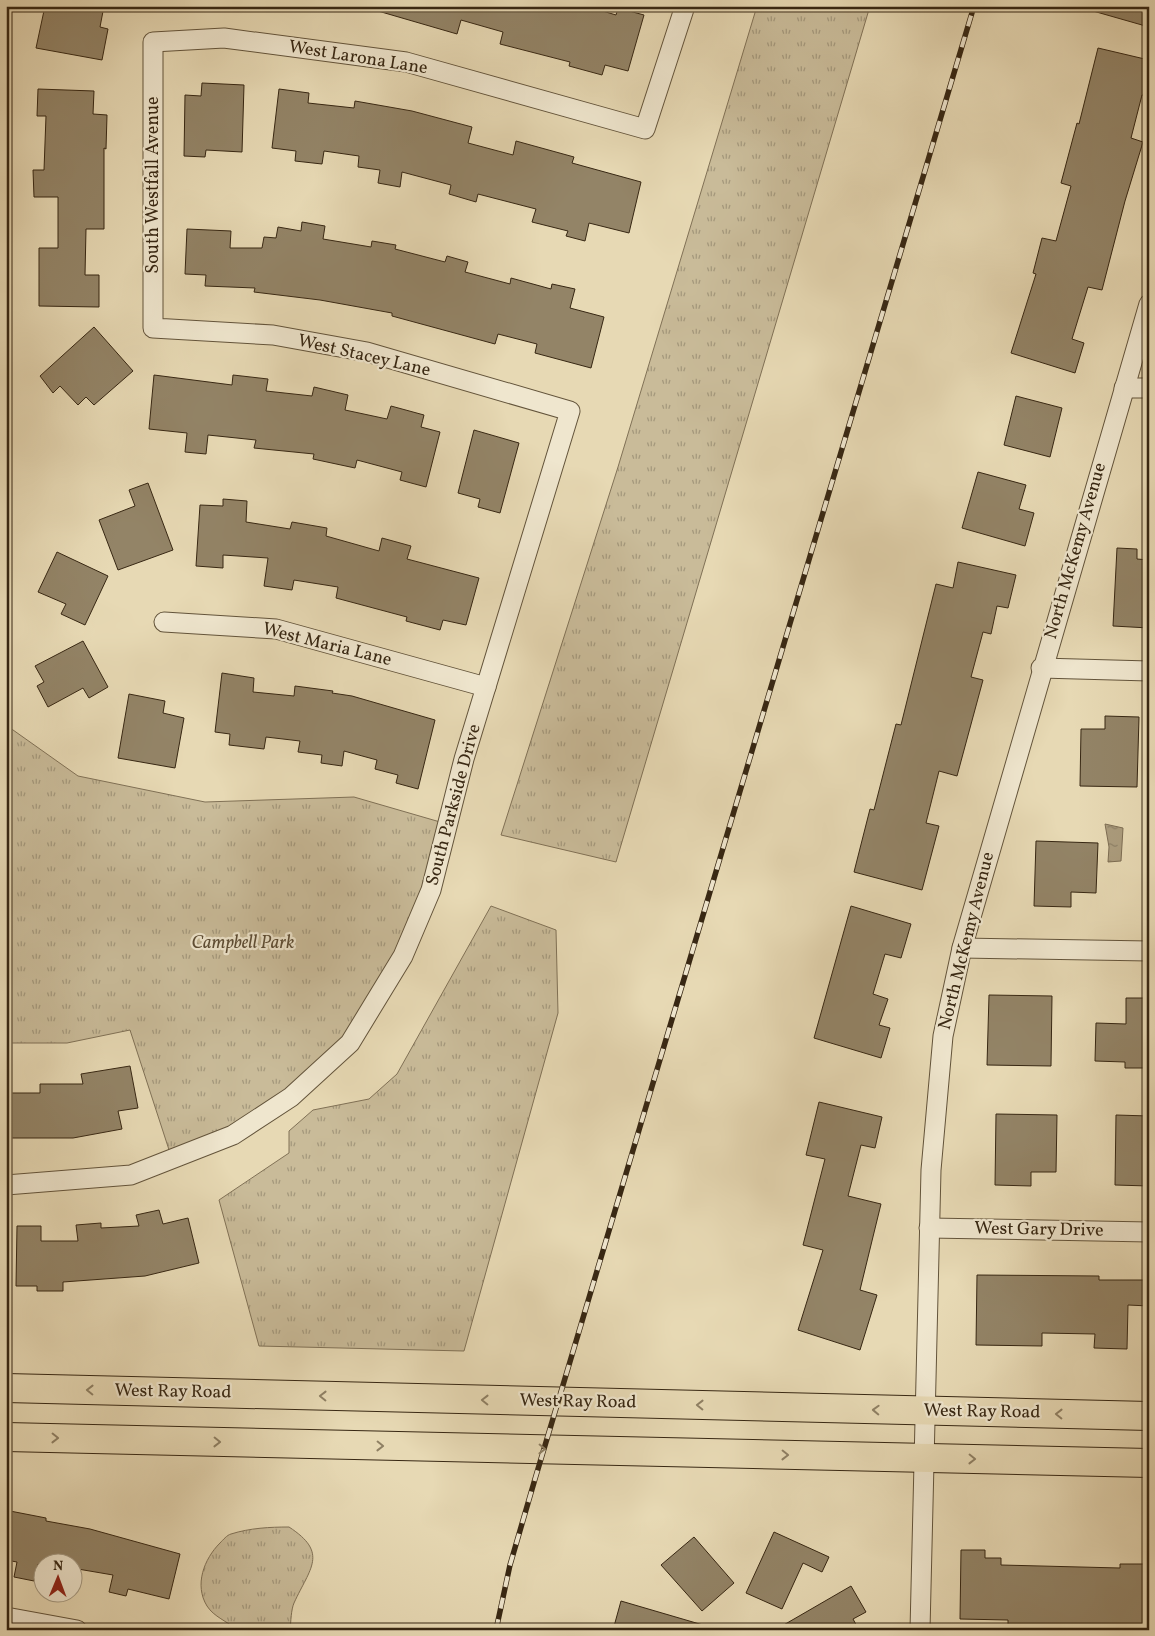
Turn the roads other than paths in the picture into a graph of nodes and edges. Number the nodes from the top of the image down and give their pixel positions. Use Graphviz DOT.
graph roads {
  1 [pos="685,6"];
  2 [pos="153,42"];
  3 [pos="1149,304"];
  4 [pos="153,328"];
  5 [pos="1124,388"];
  6 [pos="1149,388"];
  7 [pos="570,411"];
  8 [pos="164,622"];
  9 [pos="1041,668"];
  10 [pos="1149,671"];
  11 [pos="486,687"];
  12 [pos="962,948"];
  13 [pos="1149,951"];
  14 [pos="6,1185"];
  15 [pos="929,1228"];
  16 [pos="1149,1232"];
  17 [pos="6,1388"];
  18 [pos="925,1411"];
  19 [pos="1149,1416"];
  20 [pos="6,1437"];
  21 [pos="923,1458"];
  22 [pos="1149,1464"];
  23 [pos="6,1616"];
  24 [pos="77,1630"];
  25 [pos="920,1630"];
  1 -- 2 [label="street, West Larona Lane"];
  2 -- 4 [label="street, South Westfall Avenue"];
  3 -- 5 [label="street, North McKemy Avenue"];
  4 -- 7 [label="street, West Stacey Lane"];
  5 -- 6 [label="street"];
  5 -- 9 [label="street, North McKemy Avenue"];
  7 -- 11 [label="street, South Parkside Drive"];
  8 -- 11 [label="street, West Maria Lane"];
  9 -- 10 [label="street"];
  9 -- 12 [label="street, North McKemy Avenue"];
  11 -- 14 [label="street, South Parkside Drive"];
  12 -- 13 [label="street"];
  12 -- 15 [label="street, North McKemy Avenue"];
  15 -- 16 [label="street, West Gary Drive"];
  15 -- 18 [label="street, North McKemy Avenue"];
  18 -- 17 [label="main road, West Ray Road, one-way"];
  19 -- 18 [label="main road, West Ray Road, one-way"];
  18 -- 21 [label="street, North McKemy Avenue"];
  20 -- 21 [label="main road, one-way"];
  21 -- 22 [label="main road, one-way"];
  21 -- 25 [label="street, North McKemy Avenue"];
  23 -- 24 [label="street"];
}
